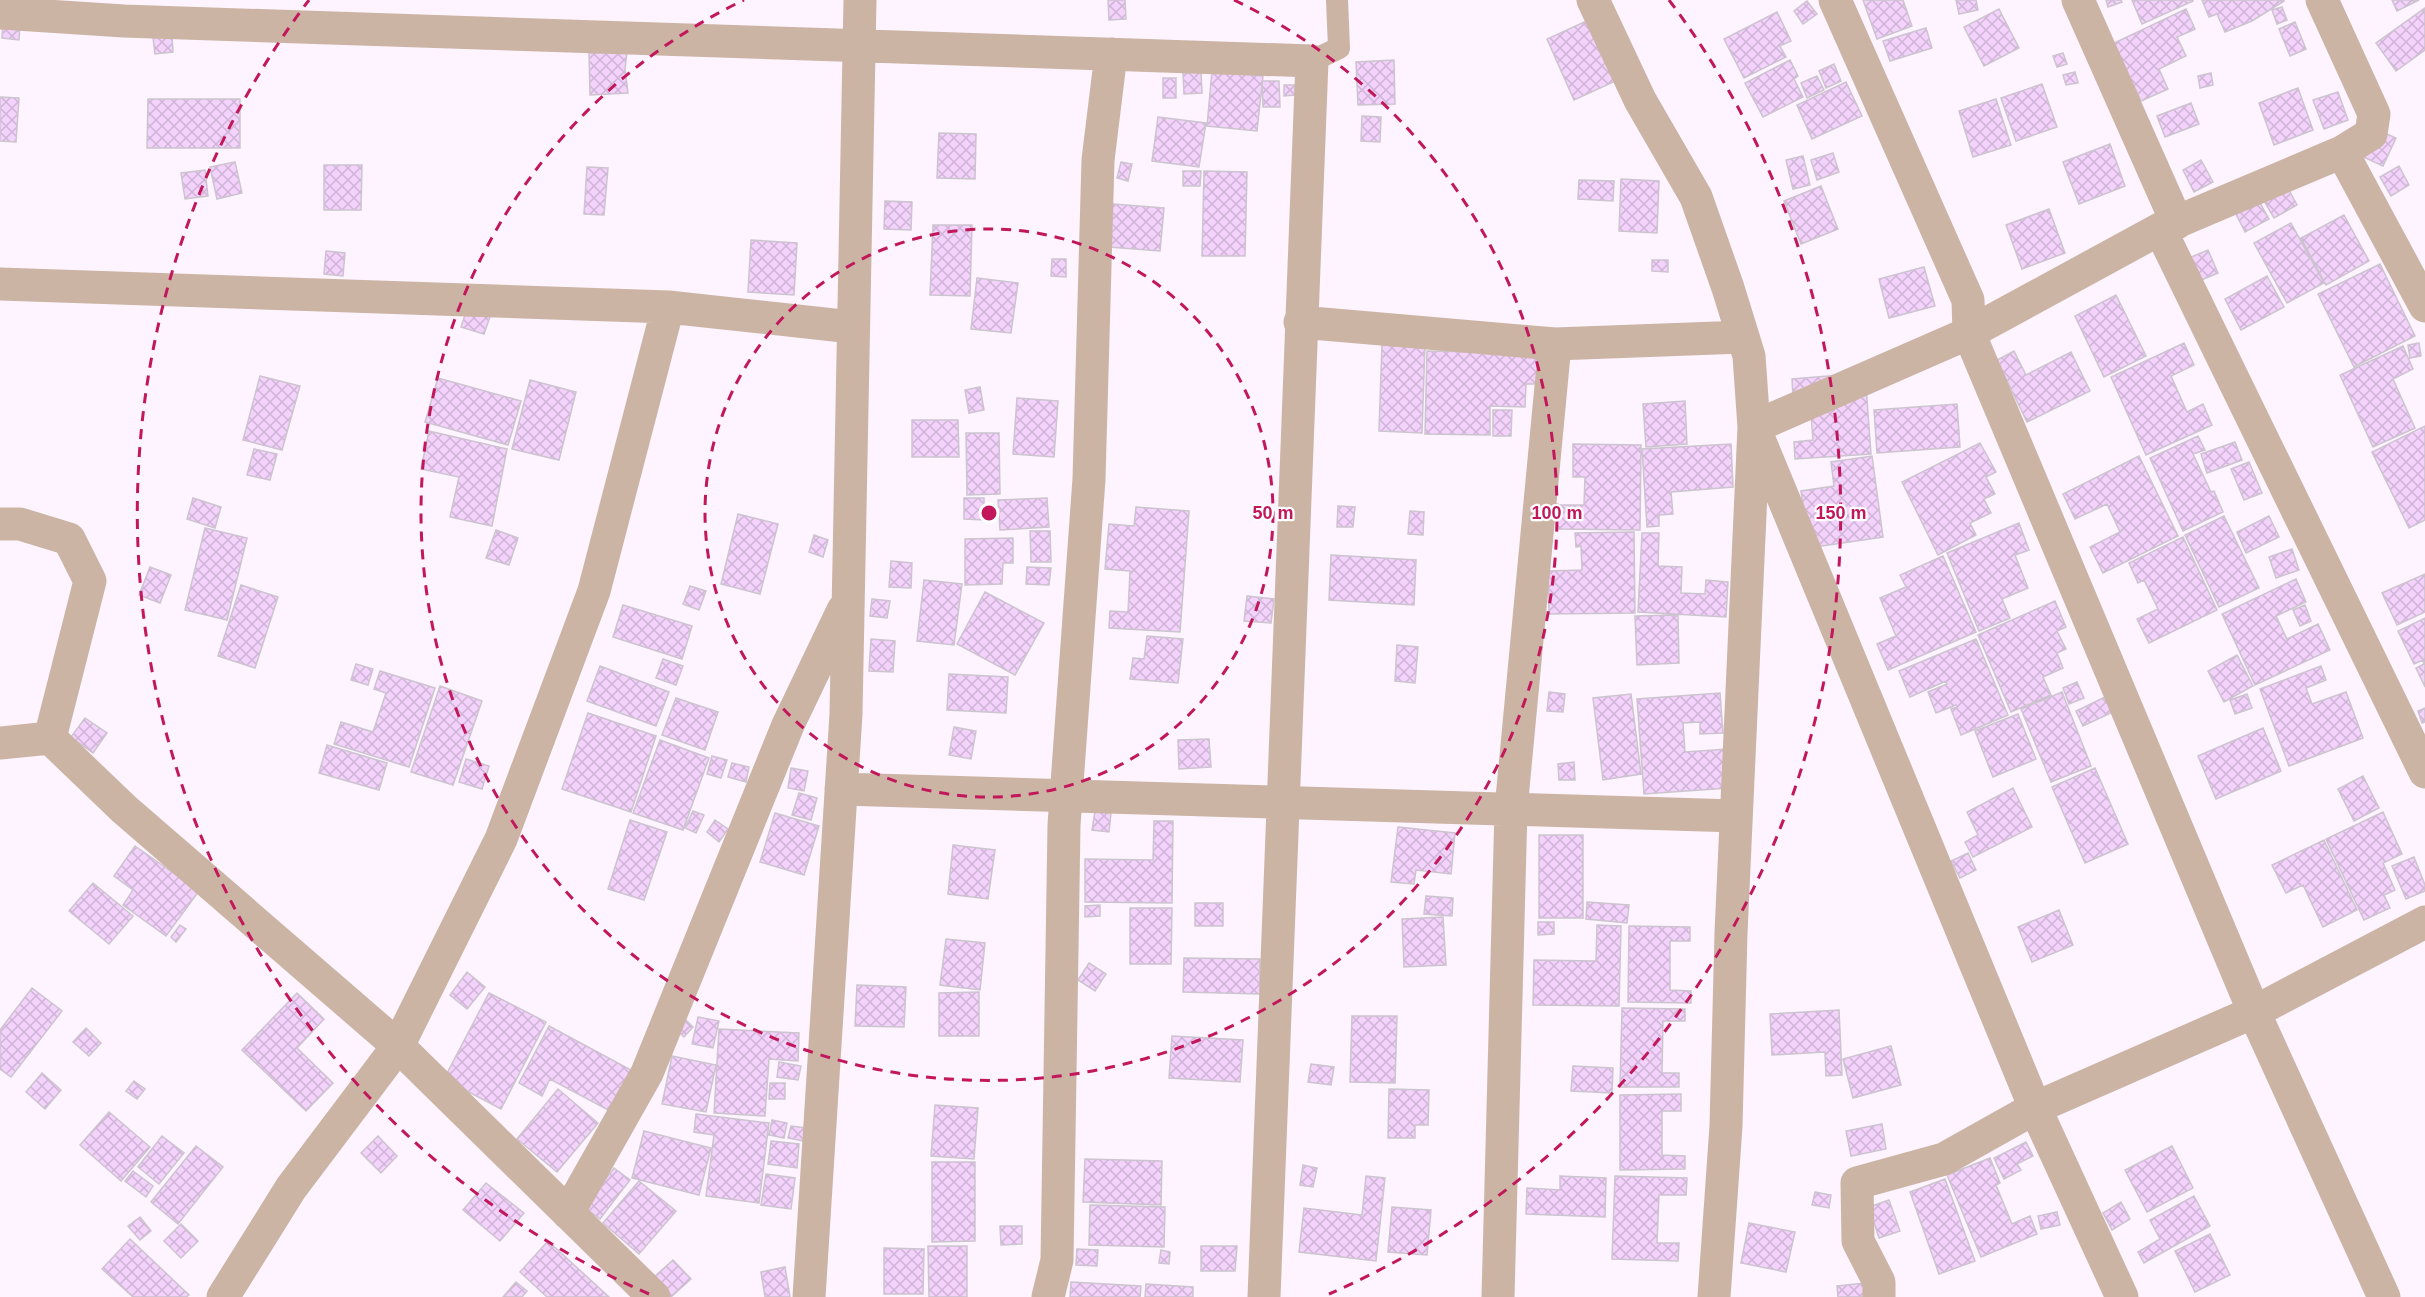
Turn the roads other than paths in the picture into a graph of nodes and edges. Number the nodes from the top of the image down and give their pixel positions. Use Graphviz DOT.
graph roads {
  1 [pos="860,0"];
  2 [pos="1337,0"];
  3 [pos="1593,0"];
  4 [pos="1835,0"];
  5 [pos="2078,0"];
  6 [pos="2322,0"];
  7 [pos="124,10"];
  8 [pos="0,13"];
  9 [pos="858,45"];
  10 [pos="1111,54"];
  11 [pos="1312,61"];
  12 [pos="2342,153"];
  13 [pos="2168,226"];
  14 [pos="0,284"];
  15 [pos="2425,306"];
  16 [pos="668,307"];
  17 [pos="1300,322"];
  18 [pos="852,327"];
  19 [pos="1969,333"];
  20 [pos="1743,337"];
  21 [pos="1555,344"];
  22 [pos="1754,427"];
  23 [pos="0,524"];
  24 [pos="848,598"];
  25 [pos="50,738"];
  26 [pos="0,743"];
  27 [pos="2425,772"];
  28 [pos="841,789"];
  29 [pos="1066,796"];
  30 [pos="1283,802"];
  31 [pos="1511,809"];
  32 [pos="1736,816"];
  33 [pos="2425,922"];
  34 [pos="2254,1012"];
  35 [pos="398,1046"];
  36 [pos="2035,1108"];
  37 [pos="568,1213"];
  38 [pos="646,1294"];
  39 [pos="223,1297"];
  40 [pos="809,1297"];
  41 [pos="1048,1297"];
  42 [pos="1264,1297"];
  43 [pos="1498,1297"];
  44 [pos="1714,1297"];
  45 [pos="1879,1297"];
  46 [pos="2122,1297"];
  47 [pos="2384,1297"];
  1 -- 9 [label="street"];
  2 -- 11 [label="lane"];
  3 -- 20 [label="street"];
  4 -- 19 [label="street"];
  5 -- 13 [label="street"];
  6 -- 12 [label="street"];
  7 -- 8 [label="street"];
  7 -- 9 [label="street"];
  9 -- 10 [label="street"];
  9 -- 18 [label="street"];
  10 -- 11 [label="street"];
  10 -- 29 [label="street"];
  11 -- 17 [label="street"];
  12 -- 13 [label="street"];
  12 -- 15 [label="street"];
  13 -- 19 [label="street"];
  13 -- 27 [label="street"];
  14 -- 16 [label="street"];
  16 -- 18 [label="street"];
  16 -- 35 [label="street"];
  17 -- 21 [label="street"];
  17 -- 30 [label="street"];
  18 -- 24 [label="street"];
  19 -- 22 [label="street"];
  19 -- 34 [label="street"];
  20 -- 21 [label="street"];
  20 -- 22 [label="street"];
  21 -- 31 [label="street"];
  22 -- 32 [label="street"];
  22 -- 36 [label="street"];
  23 -- 25 [label="street"];
  24 -- 28 [label="street"];
  24 -- 37 [label="street"];
  25 -- 26 [label="street"];
  25 -- 35 [label="street"];
  28 -- 29 [label="street"];
  28 -- 40 [label="street"];
  29 -- 30 [label="street"];
  29 -- 41 [label="street"];
  30 -- 31 [label="street"];
  30 -- 42 [label="street"];
  31 -- 32 [label="street"];
  31 -- 43 [label="street"];
  32 -- 44 [label="street"];
  33 -- 34 [label="street"];
  34 -- 36 [label="street"];
  34 -- 47 [label="street"];
  35 -- 37 [label="street"];
  35 -- 39 [label="street"];
  36 -- 45 [label="street"];
  36 -- 46 [label="street"];
  37 -- 38 [label="street"];
}
